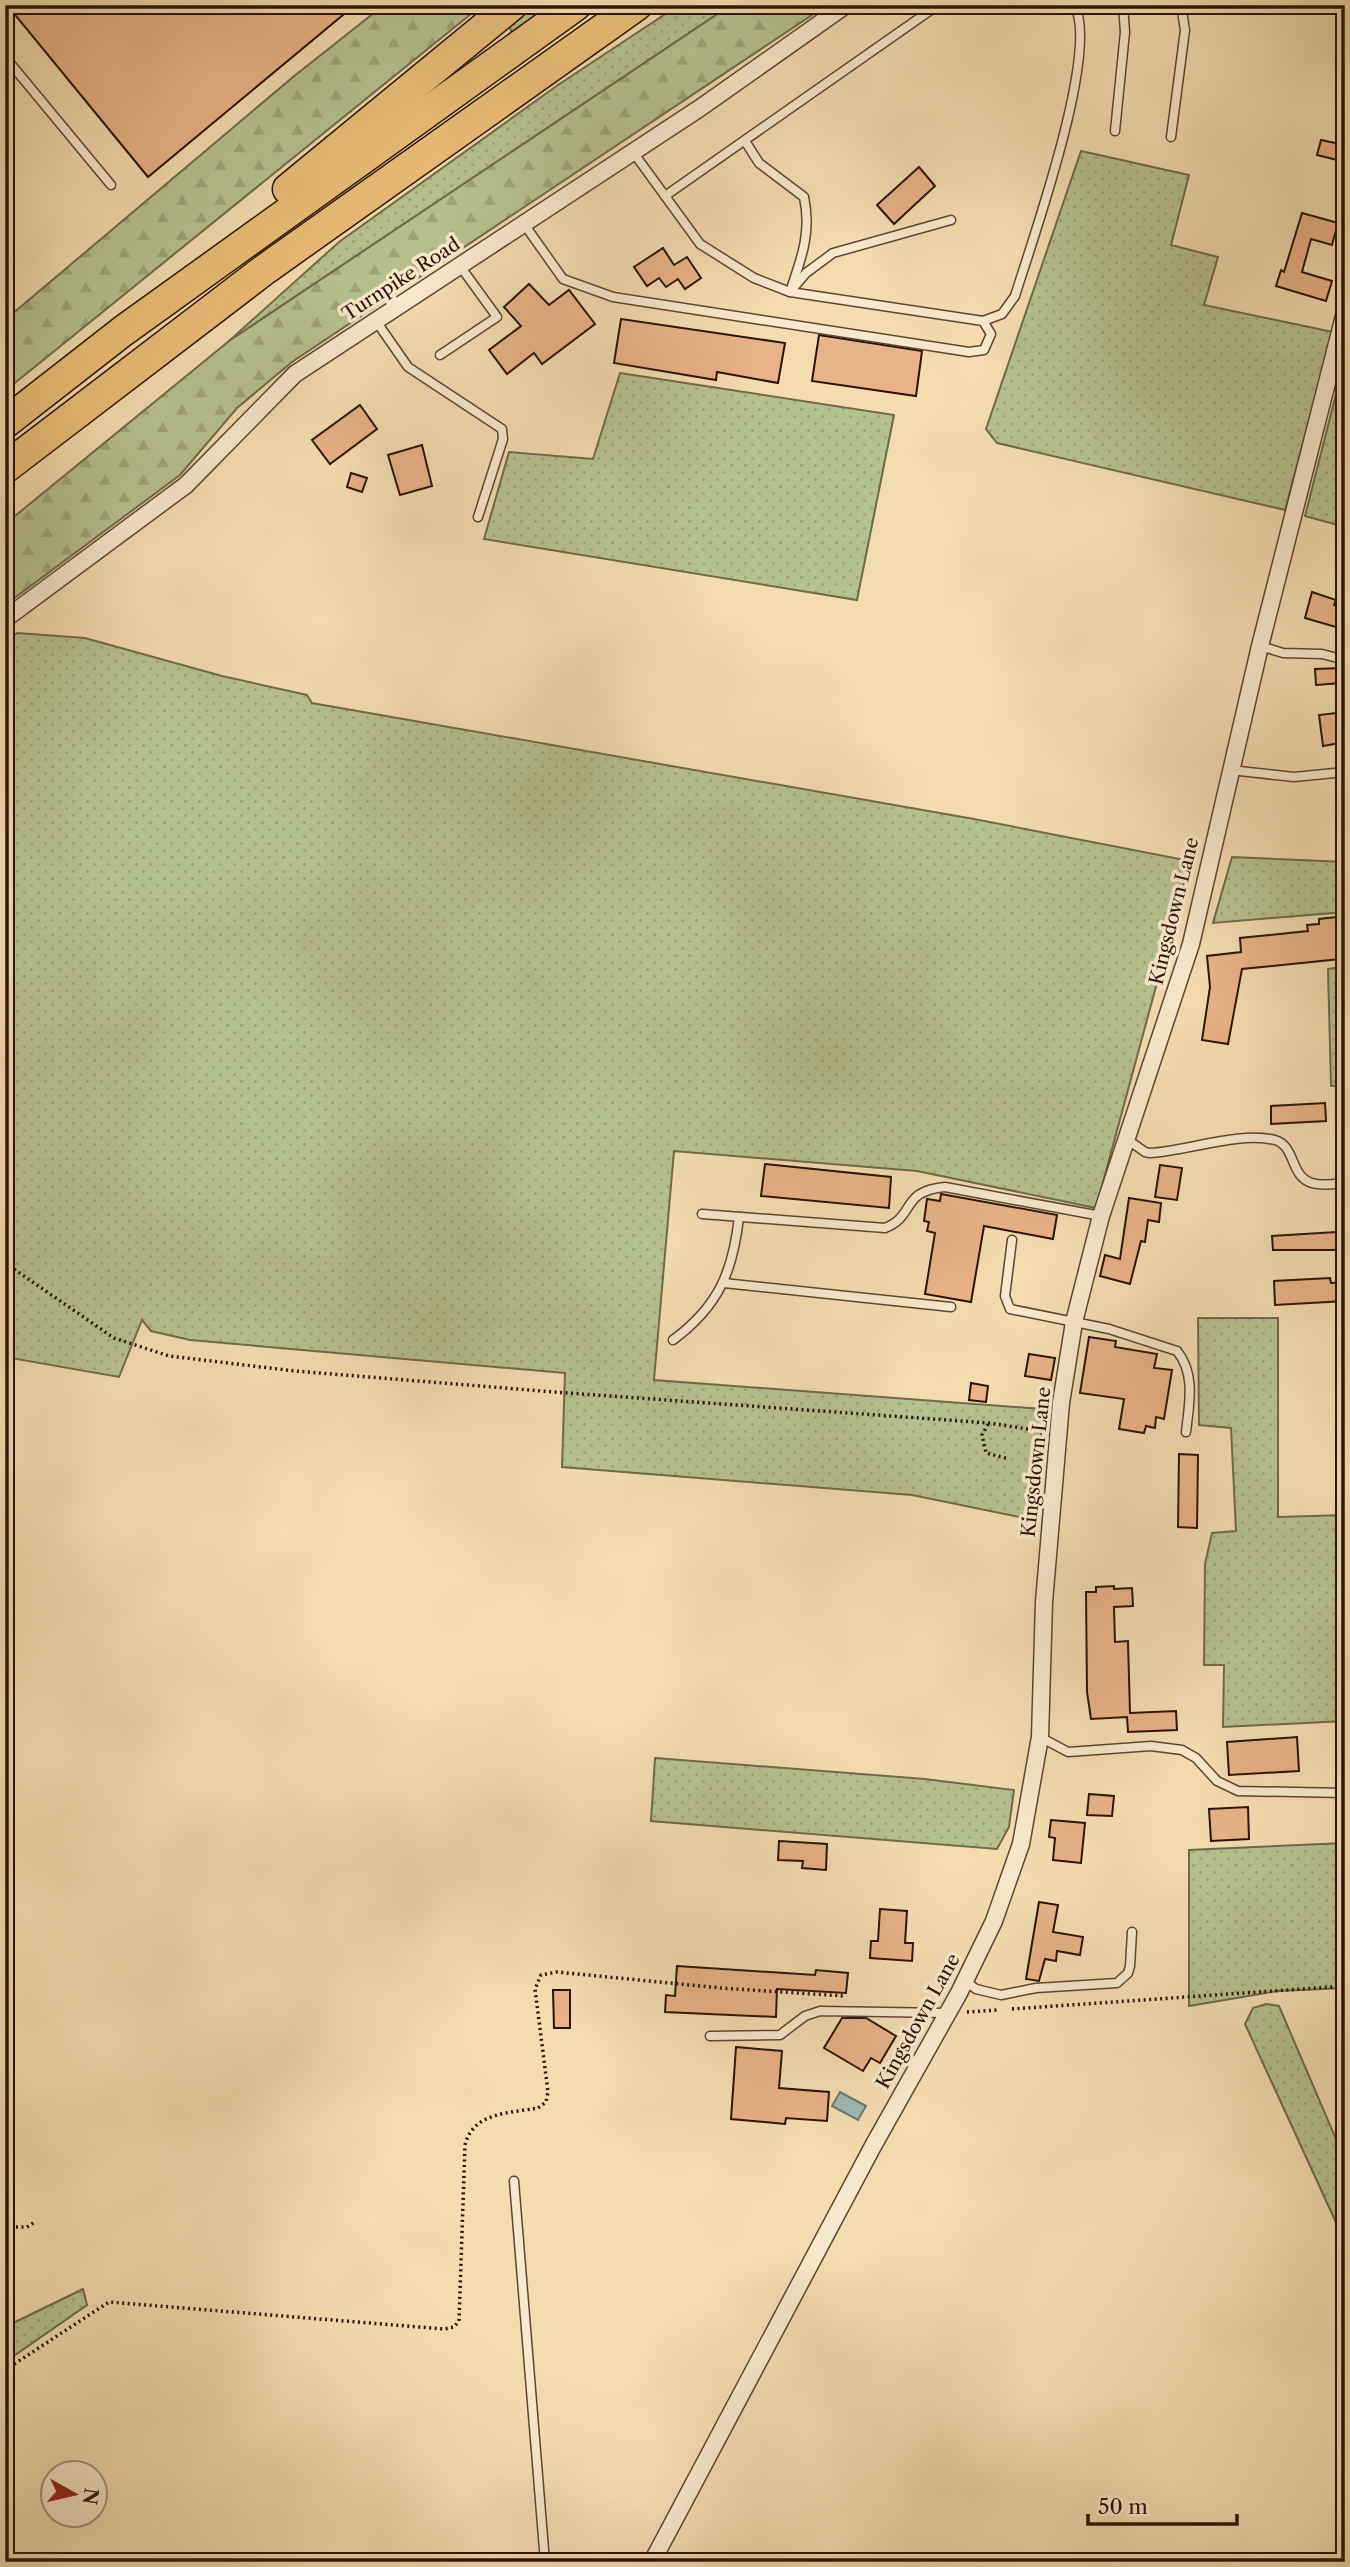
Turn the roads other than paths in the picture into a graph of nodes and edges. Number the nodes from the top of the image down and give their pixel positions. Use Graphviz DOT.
graph roads {
  1 [pos="512,5"];
  2 [pos="576,5"];
  3 [pos="638,5"];
  4 [pos="846,5"];
  5 [pos="938,5"];
  6 [pos="1074,5"];
  7 [pos="1123,5"];
  8 [pos="1181,5"];
  9 [pos="5,57"];
  10 [pos="1115,131"];
  11 [pos="1171,137"];
  12 [pos="745,141"];
  13 [pos="633,152"];
  14 [pos="111,185"];
  15 [pos="665,196"];
  16 [pos="951,220"];
  17 [pos="524,224"];
  18 [pos="460,266"];
  19 [pos="790,292"];
  20 [pos="1345,312"];
  21 [pos="376,321"];
  22 [pos="983,321"];
  23 [pos="123,331"];
  24 [pos="440,355"];
  25 [pos="5,422"];
  26 [pos="5,468"];
  27 [pos="478,517"];
  28 [pos="5,619"];
  29 [pos="1260,646"];
  30 [pos="1345,660"];
  31 [pos="1230,770"];
  32 [pos="1345,772"];
  33 [pos="1128,1140"];
  34 [pos="1345,1183"];
  35 [pos="702,1214"];
  36 [pos="1101,1216"];
  37 [pos="739,1217"];
  38 [pos="1012,1240"];
  39 [pos="724,1283"];
  40 [pos="951,1307"];
  41 [pos="1074,1322"];
  42 [pos="673,1340"];
  43 [pos="1186,1432"];
  44 [pos="1040,1737"];
  45 [pos="1345,1793"];
  46 [pos="1132,1932"];
  47 [pos="965,1981"];
  48 [pos="947,2013"];
  49 [pos="710,2036"];
  50 [pos="514,2181"];
  51 [pos="545,2562"];
  52 [pos="652,2562"];
  1 -- 23 [label="highway"];
  2 -- 23 [label="highway"];
  3 -- 26 [label="highway"];
  4 -- 13 [label="street, Turnpike Road"];
  5 -- 12 [label="lane"];
  6 -- 22 [label="lane"];
  7 -- 10 [label="lane"];
  8 -- 11 [label="lane"];
  9 -- 14 [label="lane"];
  12 -- 15 [label="lane"];
  12 -- 19 [label="lane"];
  13 -- 15 [label="lane"];
  13 -- 17 [label="street, Turnpike Road"];
  15 -- 19 [label="lane"];
  16 -- 19 [label="lane"];
  17 -- 18 [label="street, Turnpike Road"];
  17 -- 22 [label="lane"];
  18 -- 21 [label="street, Turnpike Road"];
  18 -- 24 [label="lane"];
  19 -- 22 [label="lane"];
  20 -- 29 [label="street, Kingsdown Lane"];
  21 -- 27 [label="lane"];
  21 -- 28 [label="street, Turnpike Road"];
  23 -- 25 [label="highway"];
  29 -- 30 [label="lane"];
  29 -- 31 [label="street, Kingsdown Lane"];
  31 -- 32 [label="lane"];
  31 -- 33 [label="street, Kingsdown Lane"];
  33 -- 34 [label="lane"];
  33 -- 36 [label="street, Kingsdown Lane"];
  35 -- 37 [label="lane"];
  36 -- 37 [label="lane"];
  36 -- 41 [label="street, Kingsdown Lane"];
  37 -- 39 [label="lane"];
  38 -- 41 [label="lane"];
  39 -- 40 [label="lane"];
  39 -- 42 [label="lane"];
  41 -- 43 [label="lane"];
  41 -- 44 [label="street, Kingsdown Lane"];
  44 -- 45 [label="lane"];
  44 -- 47 [label="street, Kingsdown Lane"];
  46 -- 47 [label="lane"];
  47 -- 48 [label="street, Kingsdown Lane"];
  48 -- 49 [label="lane"];
  48 -- 52 [label="street, Kingsdown Lane"];
  50 -- 51 [label="lane"];
}
